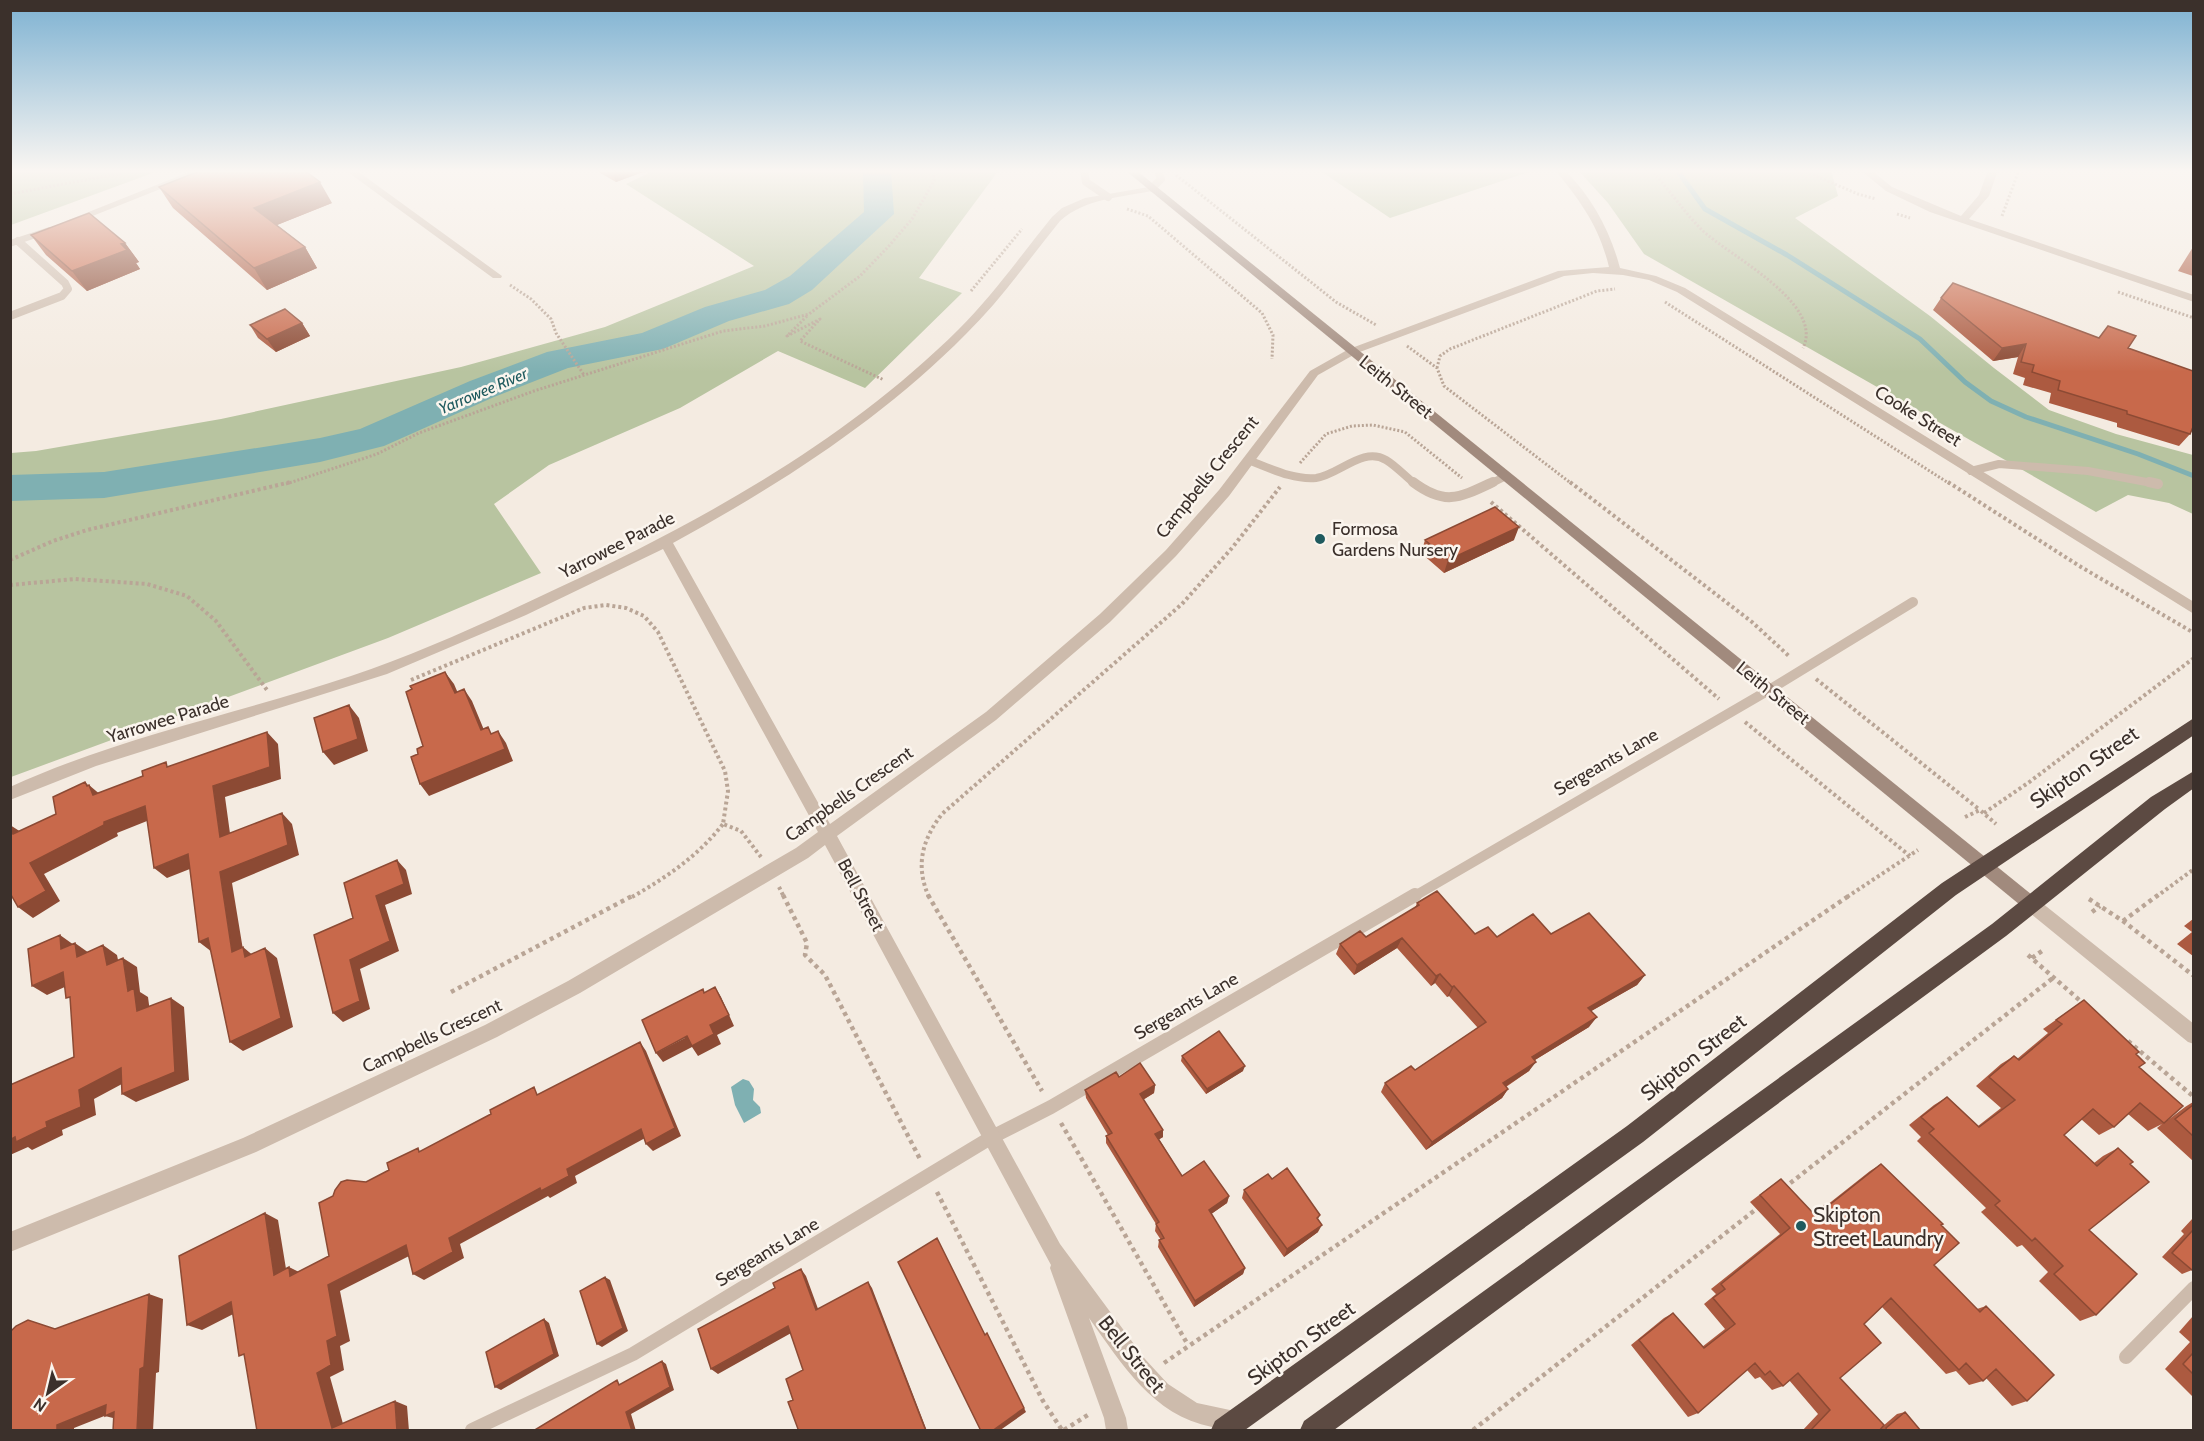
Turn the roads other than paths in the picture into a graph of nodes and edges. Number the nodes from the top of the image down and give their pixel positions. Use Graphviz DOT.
graph roads {
  1 [pos="443,237"];
  2 [pos="1042,237"];
  3 [pos="1213,237"];
  4 [pos="1605,237"];
  5 [pos="2013,237"];
  6 [pos="14,242"];
  7 [pos="1616,270"];
  8 [pos="497,276"];
  9 [pos="2193,299"];
  10 [pos="10,316"];
  11 [pos="1353,351"];
  12 [pos="1248,460"];
  13 [pos="1971,471"];
  14 [pos="1506,476"];
  15 [pos="2158,484"];
  16 [pos="665,541"];
  17 [pos="1913,602"];
  18 [pos="2193,609"];
  19 [pos="1769,690"];
  20 [pos="2193,725"];
  21 [pos="2193,778"];
  22 [pos="10,794"];
  23 [pos="828,835"];
  24 [pos="1984,865"];
  25 [pos="2031,904"];
  26 [pos="2193,1036"];
  27 [pos="992,1137"];
  28 [pos="10,1242"];
  29 [pos="1053,1251"];
  30 [pos="2193,1288"];
  31 [pos="2126,1357"];
  32 [pos="1230,1426"];
  33 [pos="472,1431"];
  34 [pos="1117,1431"];
  35 [pos="1313,1431"];
  1 -- 8 [label="street"];
  2 -- 16 [label="street, Yarrowee Parade"];
  3 -- 11 [label="main road, Leith Street"];
  4 -- 7 [label="street"];
  5 -- 9 [label="street"];
  6 -- 10 [label="lane"];
  7 -- 11 [label="street, Campbells Crescent"];
  7 -- 13 [label="street, Cooke Street"];
  11 -- 12 [label="street, Campbells Crescent"];
  11 -- 14 [label="main road, Leith Street"];
  12 -- 14 [label="lane"];
  12 -- 23 [label="street, Campbells Crescent"];
  13 -- 15 [label="lane"];
  13 -- 18 [label="street, Cooke Street"];
  14 -- 19 [label="main road, Leith Street"];
  16 -- 22 [label="street, Yarrowee Parade"];
  16 -- 23 [label="street, Bell Street"];
  17 -- 19 [label="lane, Sergeants Lane"];
  19 -- 24 [label="main road, Leith Street"];
  19 -- 27 [label="lane, Sergeants Lane"];
  20 -- 24 [label="highway, Skipton Street"];
  21 -- 25 [label="highway"];
  23 -- 27 [label="street, Bell Street"];
  23 -- 28 [label="street, Campbells Crescent"];
  24 -- 25 [label="main road, Leith Street"];
  24 -- 32 [label="highway, Skipton Street"];
  25 -- 26 [label="street, Leith Street"];
  25 -- 35 [label="highway"];
  27 -- 29 [label="street, Bell Street"];
  27 -- 33 [label="lane, Sergeants Lane"];
  29 -- 32 [label="street, Bell Street"];
  29 -- 34 [label="street, Bell Street"];
  30 -- 31 [label="lane"];
}
